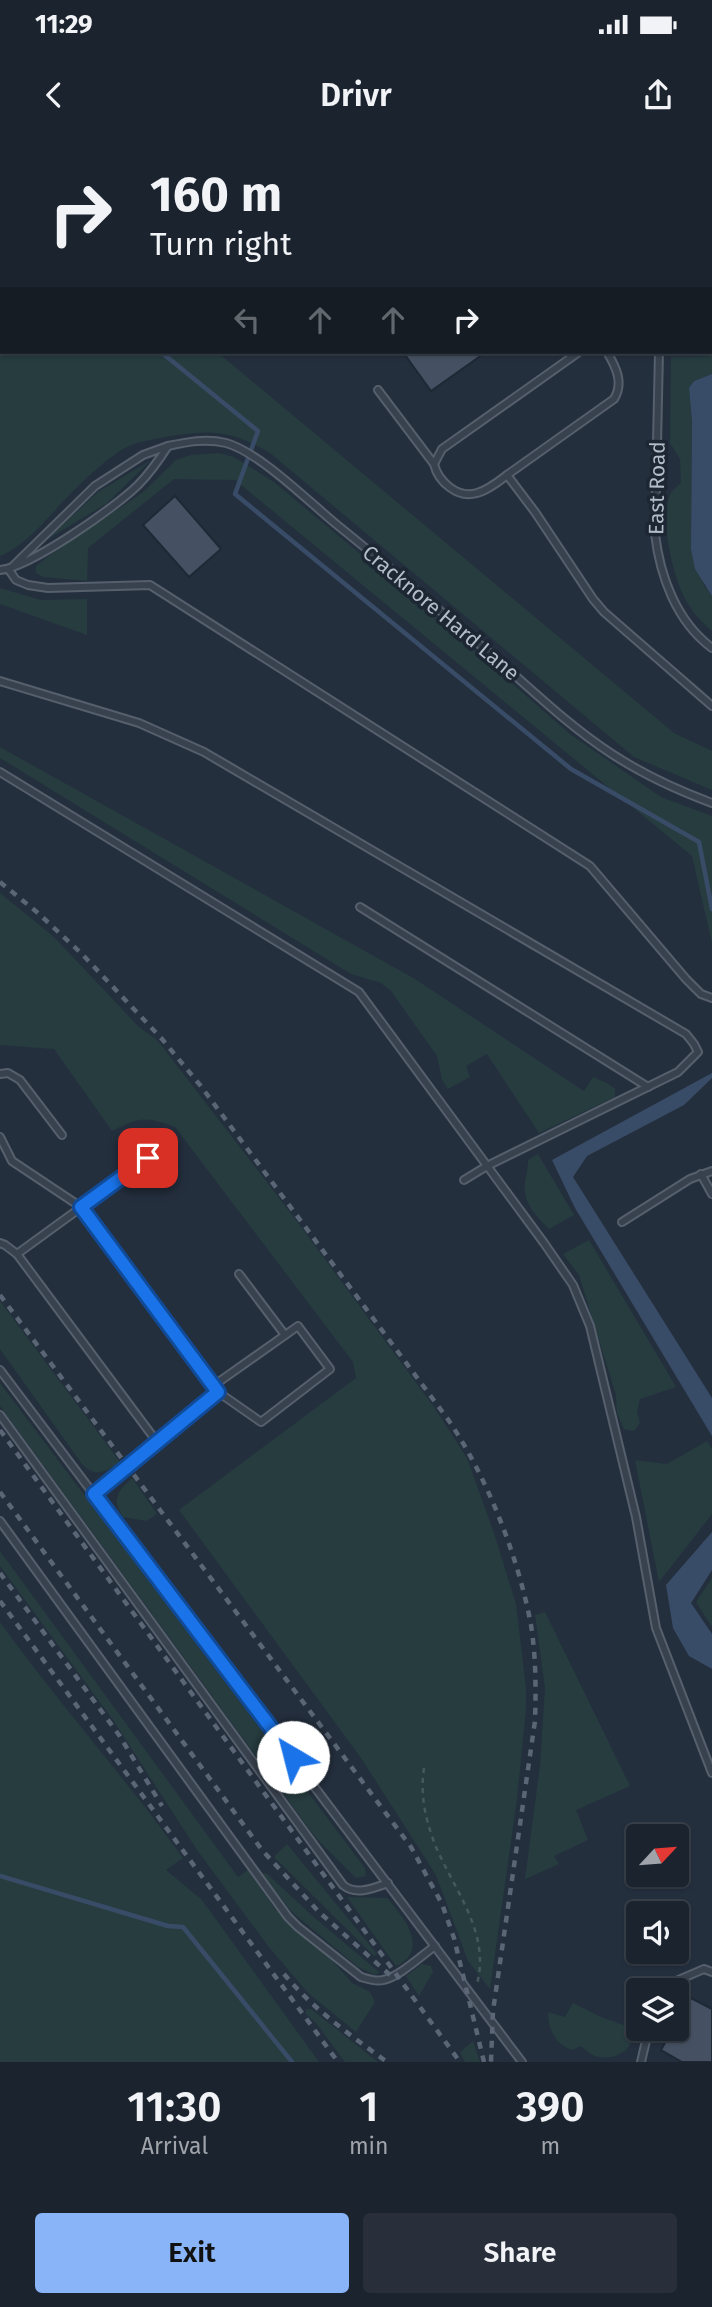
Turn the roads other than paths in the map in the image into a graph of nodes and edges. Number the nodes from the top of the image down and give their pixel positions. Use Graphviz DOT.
graph roads {
  1 [pos="576,354"];
  2 [pos="608,354"];
  3 [pos="659,354"];
  4 [pos="378,390"];
  5 [pos="168,446"];
  6 [pos="434,464"];
  7 [pos="507,475"];
  8 [pos="0,570"];
  9 [pos="9,570"];
  10 [pos="712,648"];
  11 [pos="0,681"];
  12 [pos="712,706"];
  13 [pos="0,772"];
  14 [pos="712,803"];
  15 [pos="360,907"];
  16 [pos="712,998"];
  17 [pos="0,1074"];
  18 [pos="648,1087"];
  19 [pos="62,1135"];
  20 [pos="0,1137"];
  21 [pos="170,1142"];
  22 [pos="487,1166"];
  23 [pos="712,1171"];
  24 [pos="701,1174"];
  25 [pos="464,1180"];
  26 [pos="712,1194"];
  27 [pos="81,1207"];
  28 [pos="622,1222"];
  29 [pos="0,1243"];
  30 [pos="17,1254"];
  31 [pos="239,1274"];
  32 [pos="285,1335"];
  33 [pos="0,1370"];
  34 [pos="216,1389"];
  35 [pos="0,1415"];
  36 [pos="157,1443"];
  37 [pos="94,1494"];
  38 [pos="0,1521"];
  39 [pos="712,1773"];
  40 [pos="388,1883"];
  41 [pos="435,1946"];
  42 [pos="712,1972"];
  43 [pos="683,1978"];
  44 [pos="646,2041"];
  45 [pos="522,2062"];
  46 [pos="641,2062"];
  1 -- 6 [label="lane"];
  2 -- 7 [label="lane"];
  3 -- 10 [label="lane, East Road"];
  4 -- 6 [label="lane"];
  5 -- 9 [label="lane, Cracknore Hard Lane"];
  5 -- 9 [label="lane"];
  5 -- 14 [label="lane, Cracknore Hard Lane"];
  6 -- 7 [label="lane"];
  7 -- 12 [label="lane"];
  8 -- 9 [label="lane"];
  9 -- 16 [label="lane"];
  11 -- 18 [label="lane"];
  13 -- 22 [label="lane"];
  15 -- 18 [label="lane"];
  17 -- 19 [label="lane"];
  18 -- 22 [label="lane"];
  20 -- 27 [label="lane"];
  21 -- 27 [label="lane"];
  22 -- 25 [label="lane"];
  22 -- 39 [label="lane"];
  23 -- 24 [label="lane"];
  24 -- 26 [label="lane"];
  24 -- 28 [label="lane"];
  27 -- 30 [label="lane"];
  27 -- 34 [label="lane"];
  29 -- 30 [label="lane"];
  30 -- 36 [label="lane"];
  31 -- 32 [label="lane"];
  32 -- 34 [label="lane"];
  32 -- 34 [label="lane"];
  33 -- 37 [label="lane"];
  34 -- 36 [label="lane"];
  35 -- 40 [label="lane"];
  36 -- 37 [label="lane"];
  37 -- 40 [label="lane"];
  38 -- 41 [label="lane"];
  40 -- 41 [label="lane"];
  41 -- 45 [label="lane"];
  42 -- 43 [label="lane"];
  44 -- 46 [label="lane"];
}
